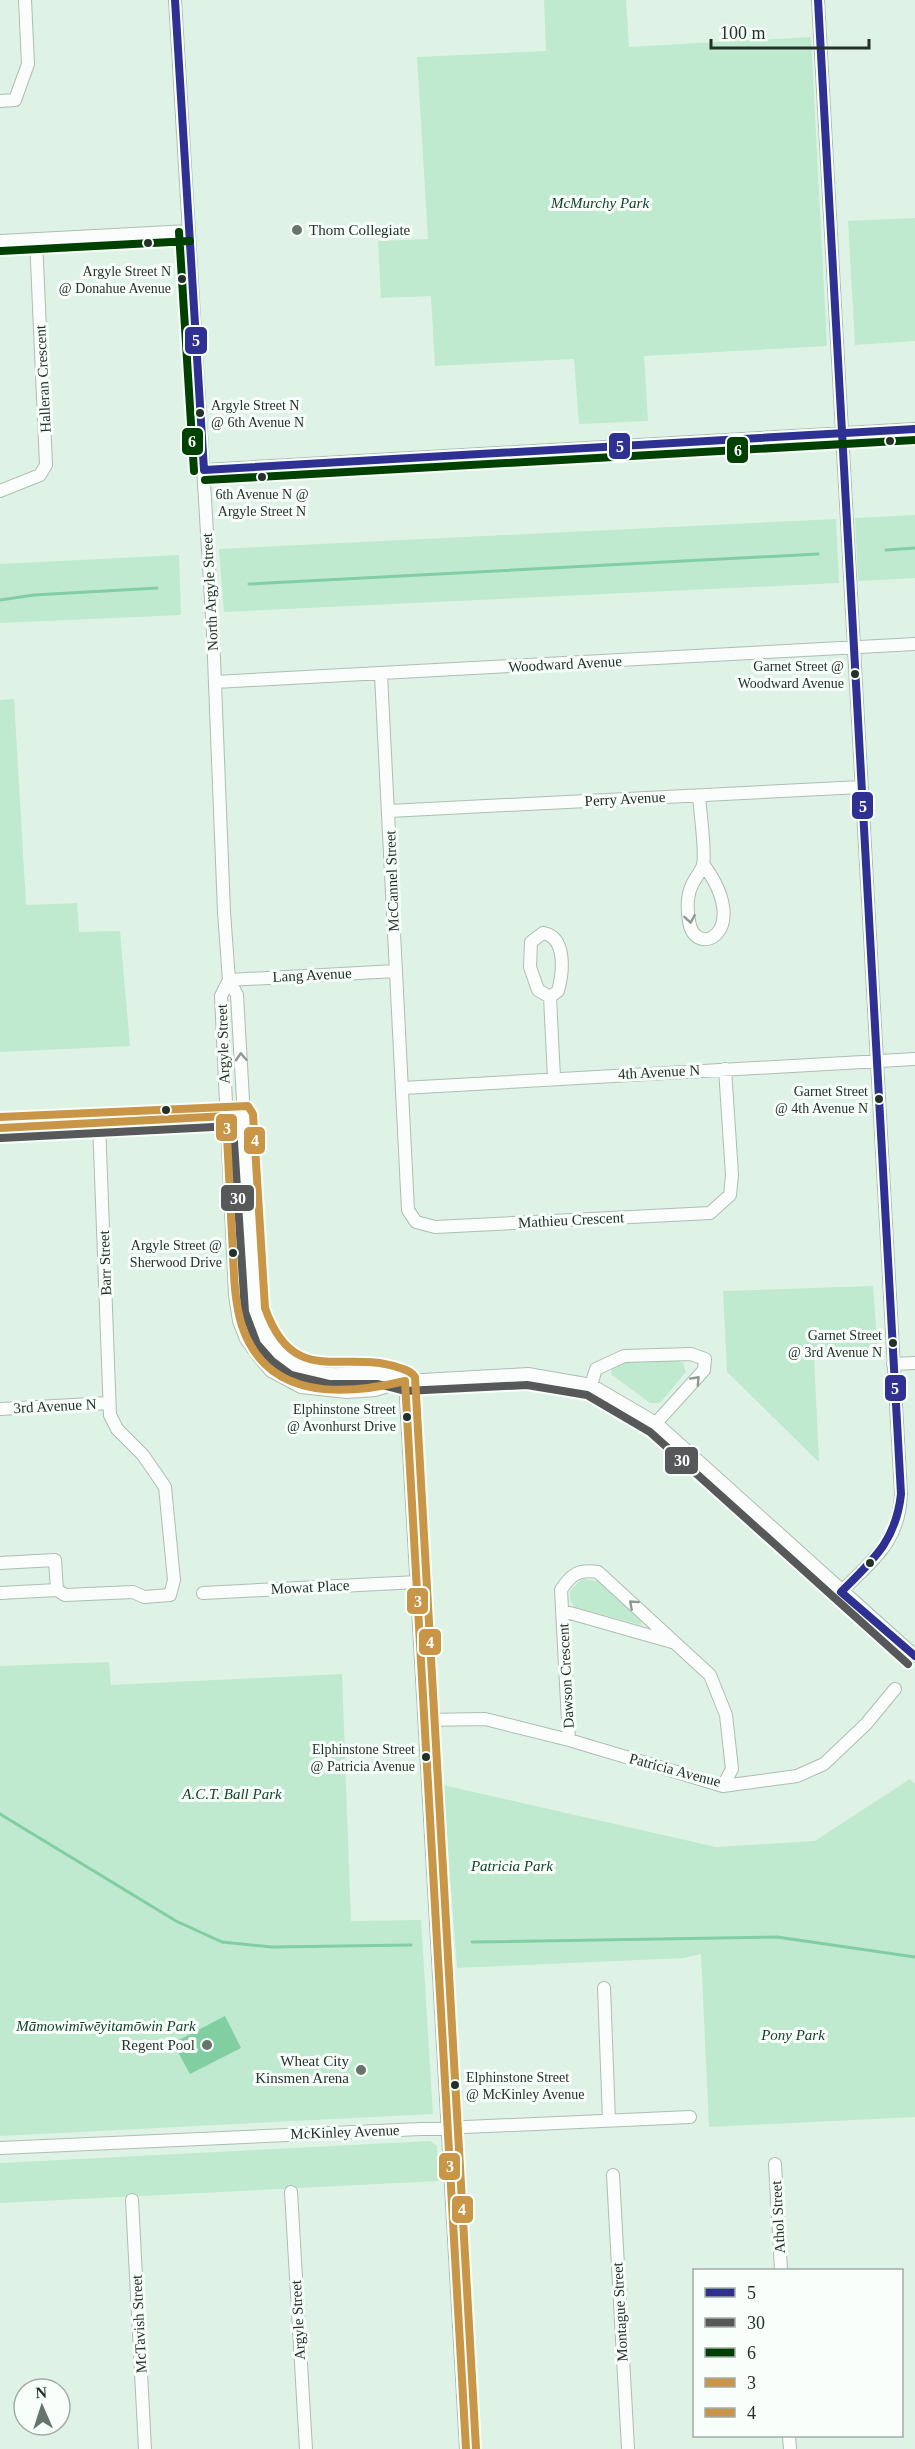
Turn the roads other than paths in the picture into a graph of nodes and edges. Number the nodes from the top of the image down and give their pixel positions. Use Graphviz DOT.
graph roads {
  1 [pos="25,0"];
  2 [pos="175,0"];
  3 [pos="818,0"];
  4 [pos="0,101"];
  5 [pos="189,231"];
  6 [pos="36,238"];
  7 [pos="0,240"];
  8 [pos="915,429"];
  9 [pos="843,433"];
  10 [pos="204,470"];
  11 [pos="0,491"];
  12 [pos="915,644"];
  13 [pos="855,647"];
  14 [pos="381,675"];
  15 [pos="215,682"];
  16 [pos="861,787"];
  17 [pos="699,796"];
  18 [pos="389,811"];
  19 [pos="703,864"];
  20 [pos="396,970"];
  21 [pos="229,980"];
  22 [pos="550,997"];
  23 [pos="915,1059"];
  24 [pos="877,1061"];
  25 [pos="725,1069"];
  26 [pos="554,1078"];
  27 [pos="403,1088"];
  28 [pos="243,1115"];
  29 [pos="226,1116"];
  30 [pos="99,1123"];
  31 [pos="0,1128"];
  32 [pos="915,1363"];
  33 [pos="893,1364"];
  34 [pos="405,1381"];
  35 [pos="591,1385"];
  36 [pos="109,1404"];
  37 [pos="0,1409"];
  38 [pos="656,1423"];
  39 [pos="0,1563"];
  40 [pos="417,1582"];
  41 [pos="57,1590"];
  42 [pos="841,1592"];
  43 [pos="0,1593"];
  44 [pos="203,1593"];
  45 [pos="563,1611"];
  46 [pos="676,1643"];
  47 [pos="915,1656"];
  48 [pos="895,1689"];
  49 [pos="424,1720"];
  50 [pos="569,1740"];
  51 [pos="723,1786"];
  52 [pos="604,1988"];
  53 [pos="690,2117"];
  54 [pos="609,2120"];
  55 [pos="450,2128"];
  56 [pos="0,2148"];
  57 [pos="775,2164"];
  58 [pos="612,2175"];
  59 [pos="291,2192"];
  60 [pos="132,2200"];
  61 [pos="781,2269"];
  62 [pos="145,2449"];
  63 [pos="306,2449"];
  64 [pos="466,2449"];
  65 [pos="628,2449"];
  1 -- 4 [label="street"];
  2 -- 5 [label="street, North Argyle Street"];
  3 -- 9 [label="street"];
  5 -- 6 [label="street"];
  5 -- 10 [label="street, North Argyle Street"];
  6 -- 7 [label="street"];
  6 -- 11 [label="street, Halleran Crescent"];
  8 -- 9 [label="street"];
  9 -- 10 [label="street"];
  9 -- 13 [label="street"];
  10 -- 15 [label="street, North Argyle Street"];
  12 -- 13 [label="street, Woodward Avenue"];
  13 -- 14 [label="street, Woodward Avenue"];
  13 -- 16 [label="street"];
  14 -- 15 [label="street, Woodward Avenue"];
  14 -- 18 [label="street, McCannel Street"];
  15 -- 21 [label="street, Argyle Street"];
  16 -- 17 [label="street, Perry Avenue"];
  16 -- 24 [label="street"];
  17 -- 18 [label="street, Perry Avenue"];
  17 -- 19 [label="street"];
  18 -- 20 [label="street, McCannel Street"];
  19 -- 19 [label="street, one-way"];
  20 -- 21 [label="street, Lang Avenue"];
  20 -- 27 [label="street, McCannel Street"];
  28 -- 21 [label="street, Argyle Street, one-way"];
  21 -- 29 [label="street, Argyle Street"];
  22 -- 22 [label="street"];
  22 -- 26 [label="street"];
  23 -- 24 [label="street, 4th Avenue N"];
  24 -- 25 [label="street, 4th Avenue N"];
  24 -- 33 [label="street"];
  25 -- 26 [label="street, 4th Avenue N"];
  25 -- 27 [label="street, Mathieu Crescent"];
  26 -- 27 [label="street, 4th Avenue N"];
  28 -- 29 [label="street"];
  28 -- 34 [label="street, Argyle Street"];
  29 -- 30 [label="street"];
  29 -- 34 [label="street, Argyle Street"];
  30 -- 31 [label="street"];
  30 -- 36 [label="street, Barr Street"];
  32 -- 33 [label="street"];
  33 -- 42 [label="street"];
  34 -- 35 [label="street"];
  34 -- 40 [label="street"];
  35 -- 38 [label="street"];
  38 -- 35 [label="street, one-way"];
  36 -- 37 [label="street, 3rd Avenue N"];
  36 -- 41 [label="street, Barr Street"];
  38 -- 42 [label="street"];
  39 -- 41 [label="street"];
  40 -- 44 [label="street, Mowat Place"];
  40 -- 49 [label="street"];
  41 -- 43 [label="street"];
  42 -- 47 [label="street"];
  45 -- 46 [label="street, Dawson Crescent"];
  46 -- 45 [label="street, Dawson Crescent, one-way"];
  45 -- 50 [label="street, Dawson Crescent"];
  46 -- 51 [label="street, Dawson Crescent"];
  48 -- 51 [label="street, Patricia Avenue"];
  49 -- 50 [label="street, Patricia Avenue"];
  49 -- 55 [label="street"];
  50 -- 51 [label="street, Patricia Avenue"];
  52 -- 54 [label="street"];
  53 -- 54 [label="street, McKinley Avenue"];
  54 -- 55 [label="street, McKinley Avenue"];
  55 -- 56 [label="street, McKinley Avenue"];
  55 -- 64 [label="street"];
  57 -- 61 [label="street, Athol Street"];
  58 -- 65 [label="street, Montague Street"];
  59 -- 63 [label="street, Argyle Street"];
  60 -- 62 [label="street, McTavish Street"];
}
